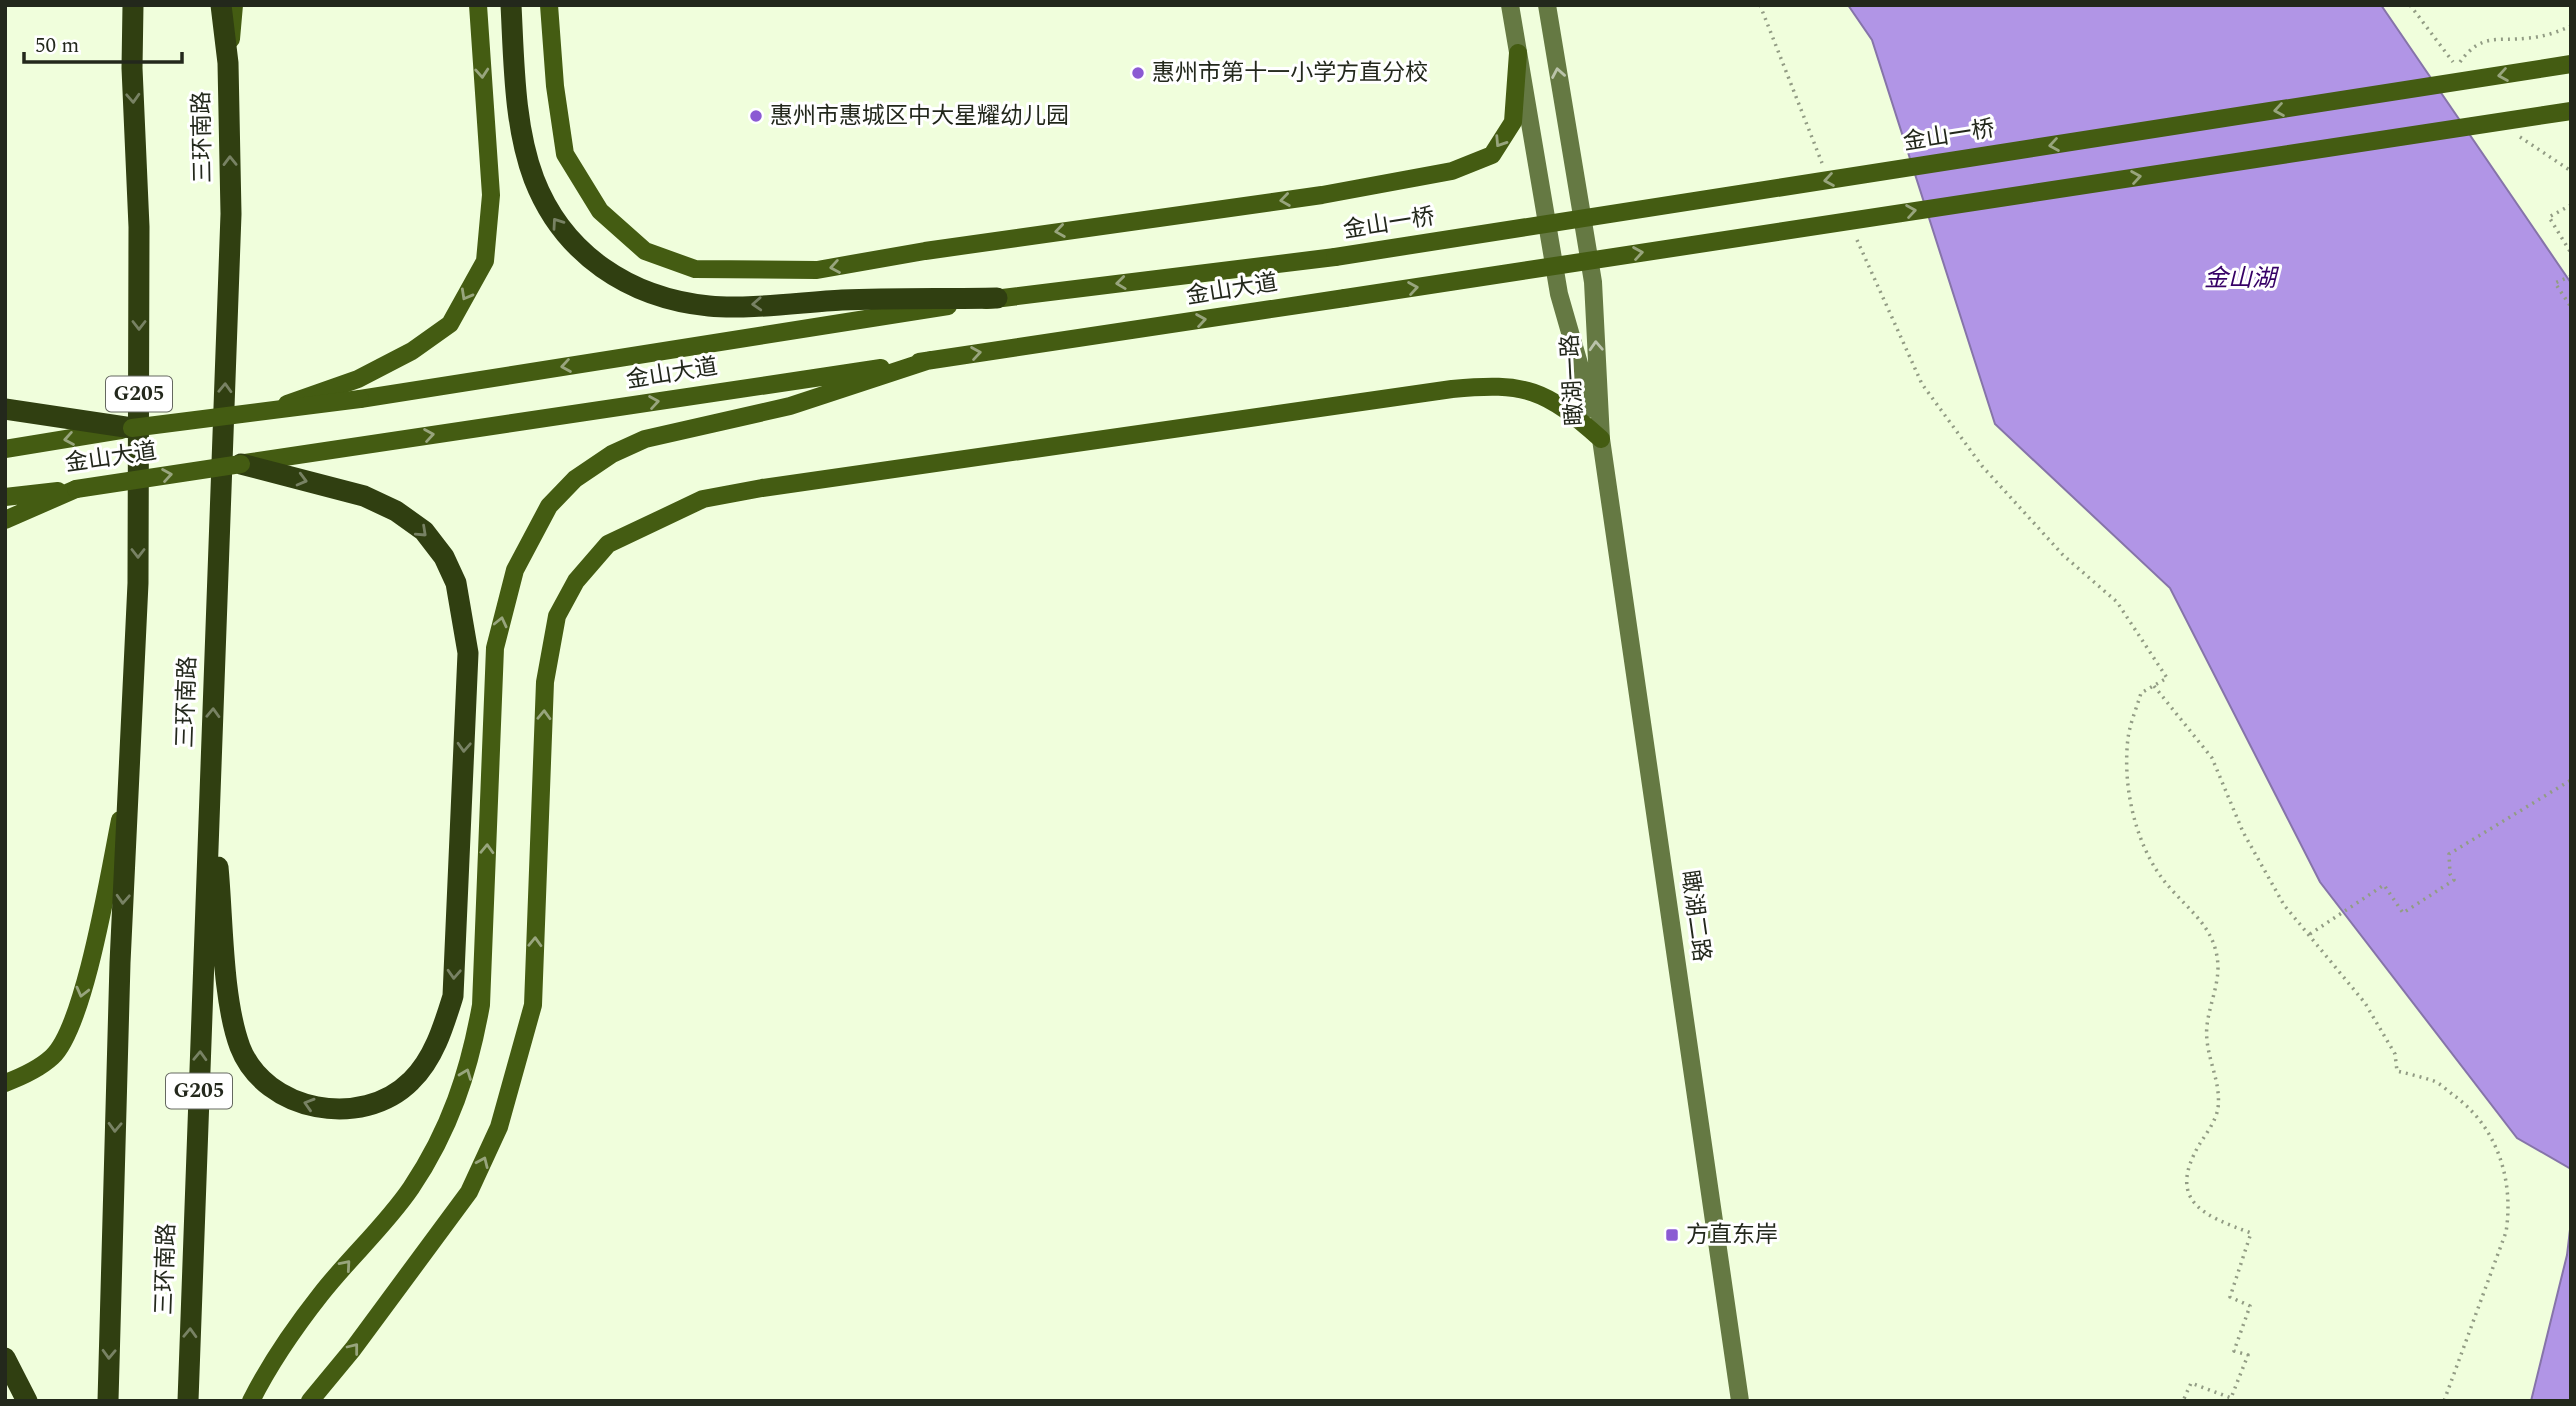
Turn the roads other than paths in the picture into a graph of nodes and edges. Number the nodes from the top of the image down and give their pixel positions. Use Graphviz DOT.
graph roads {
  1 [pos="117,5"];
  2 [pos="133,5"];
  3 [pos="221,5"];
  4 [pos="234,5"];
  5 [pos="478,5"];
  6 [pos="510,5"];
  7 [pos="549,5"];
  8 [pos="1510,5"];
  9 [pos="1547,5"];
  10 [pos="1518,53"];
  11 [pos="228,63"];
  12 [pos="2571,64"];
  13 [pos="132,68"];
  14 [pos="2571,111"];
  15 [pos="1335,257"];
  16 [pos="997,298"];
  17 [pos="930,360"];
  18 [pos="5,408"];
  19 [pos="265,412"];
  20 [pos="132,428"];
  21 [pos="1601,439"];
  22 [pos="5,449"];
  23 [pos="241,464"];
  24 [pos="76,489"];
  25 [pos="5,497"];
  26 [pos="5,520"];
  27 [pos="210,781"];
  28 [pos="128,782"];
  29 [pos="5,1083"];
  30 [pos="5,1358"];
  31 [pos="27,1401"];
  32 [pos="108,1401"];
  33 [pos="188,1401"];
  34 [pos="251,1401"];
  35 [pos="310,1401"];
  36 [pos="1740,1401"];
  1 -- 13 [label="highway"];
  2 -- 13 [label="highway, G205"];
  3 -- 11 [label="highway, 三环南路 / G205"];
  4 -- 11 [label="main road"];
  5 -- 19 [label="main road, one-way, bridge"];
  16 -- 6 [label="highway, one-way"];
  10 -- 7 [label="main road, one-way"];
  8 -- 10 [label="street, 瞰湖一路"];
  21 -- 9 [label="street, 瞰湖一路, one-way"];
  10 -- 21 [label="street, 瞰湖一路"];
  27 -- 11 [label="highway, 三环南路 / G205, one-way"];
  12 -- 15 [label="main road, 金山一桥, one-way, bridge"];
  13 -- 28 [label="highway, G205, one-way"];
  17 -- 14 [label="main road, 金山大道, one-way, bridge"];
  15 -- 16 [label="main road, 金山大道, one-way"];
  16 -- 19 [label="main road, 金山大道, one-way, bridge"];
  23 -- 17 [label="main road, 金山大道, one-way"];
  34 -- 17 [label="main road, one-way"];
  18 -- 20 [label="highway"];
  19 -- 20 [label="main road, 金山大道, bridge"];
  20 -- 22 [label="main road, 金山大道, one-way"];
  35 -- 21 [label="main road, one-way"];
  21 -- 36 [label="street, 瞰湖二路"];
  24 -- 23 [label="main road, 金山大道, one-way, bridge"];
  23 -- 27 [label="highway, one-way"];
  24 -- 25 [label="main road, 金山大道"];
  24 -- 26 [label="main road"];
  33 -- 27 [label="highway, 三环南路 / G205, one-way"];
  28 -- 29 [label="main road, one-way"];
  28 -- 32 [label="highway, G205, one-way"];
  30 -- 31 [label="highway"];
}
